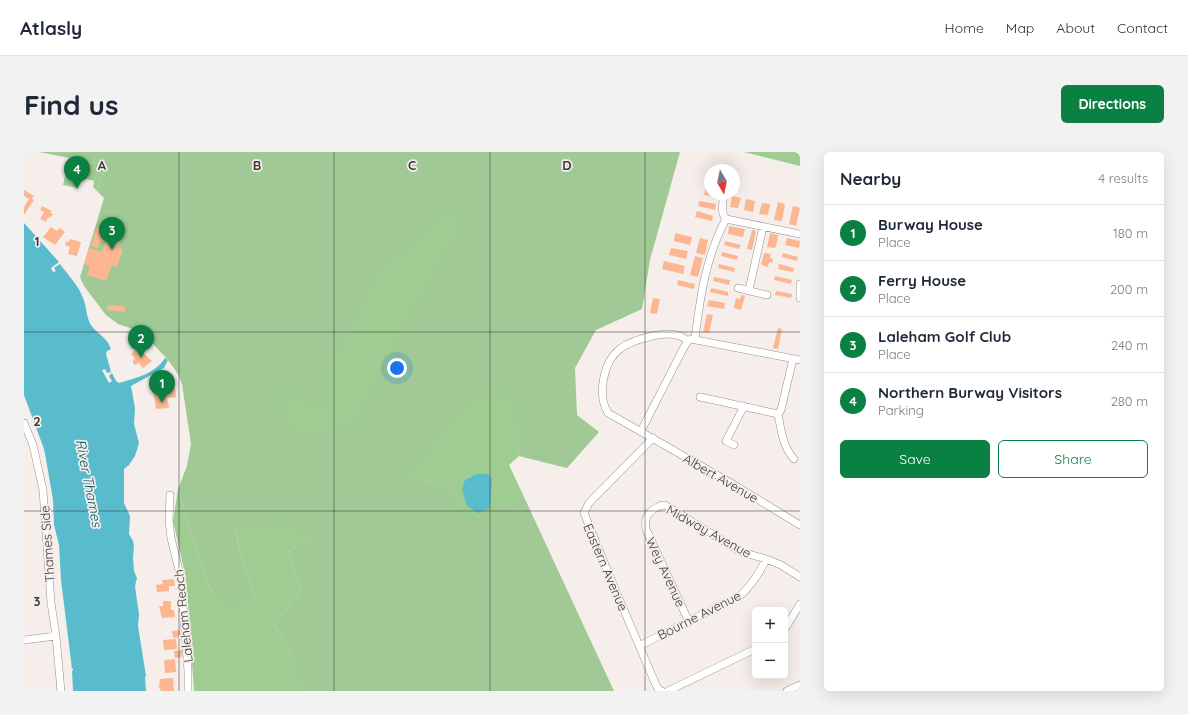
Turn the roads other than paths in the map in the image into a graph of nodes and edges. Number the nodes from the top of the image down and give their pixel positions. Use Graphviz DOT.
graph roads {
  1 [pos="723,200"];
  2 [pos="726,219"];
  3 [pos="763,227"];
  4 [pos="800,234"];
  5 [pos="800,284"];
  6 [pos="738,288"];
  7 [pos="749,290"];
  8 [pos="767,295"];
  9 [pos="800,298"];
  10 [pos="695,339"];
  11 [pos="688,341"];
  12 [pos="796,360"];
  13 [pos="700,397"];
  14 [pos="744,406"];
  15 [pos="778,414"];
  16 [pos="24,423"];
  17 [pos="641,431"];
  18 [pos="653,438"];
  19 [pos="734,445"];
  20 [pos="794,459"];
  21 [pos="170,494"];
  22 [pos="661,505"];
  23 [pos="800,525"];
  24 [pos="766,559"];
  25 [pos="800,576"];
  26 [pos="800,604"];
  27 [pos="689,622"];
  28 [pos="788,624"];
  29 [pos="56,636"];
  30 [pos="24,640"];
  31 [pos="639,646"];
  32 [pos="752,650"];
  33 [pos="800,685"];
  34 [pos="61,691"];
  35 [pos="188,691"];
  36 [pos="662,691"];
  37 [pos="668,691"];
  38 [pos="787,691"];
  1 -- 2 [label="street"];
  2 -- 3 [label="street"];
  2 -- 10 [label="street"];
  3 -- 4 [label="street"];
  3 -- 7 [label="street"];
  5 -- 9 [label="street"];
  6 -- 7 [label="street"];
  7 -- 8 [label="street"];
  10 -- 11 [label="street"];
  10 -- 12 [label="street"];
  11 -- 17 [label="street"];
  11 -- 17 [label="street, Albert Avenue"];
  12 -- 15 [label="street"];
  13 -- 14 [label="street"];
  14 -- 15 [label="street"];
  14 -- 19 [label="street"];
  15 -- 20 [label="street"];
  16 -- 29 [label="street, Thames Side"];
  17 -- 18 [label="street, Albert Avenue"];
  18 -- 23 [label="street, Albert Avenue"];
  18 -- 31 [label="street, Eastern Avenue"];
  21 -- 35 [label="street, Laleham Reach"];
  22 -- 24 [label="street, Midway Avenue"];
  22 -- 27 [label="street, Wey Avenue"];
  24 -- 25 [label="street, Midway Avenue"];
  24 -- 27 [label="street, Bourne Avenue"];
  26 -- 28 [label="street"];
  27 -- 31 [label="street, Bourne Avenue"];
  29 -- 30 [label="street"];
  29 -- 34 [label="street, Thames Side"];
  31 -- 36 [label="street, Eastern Avenue"];
  32 -- 37 [label="street"];
  33 -- 38 [label="street"];
}
